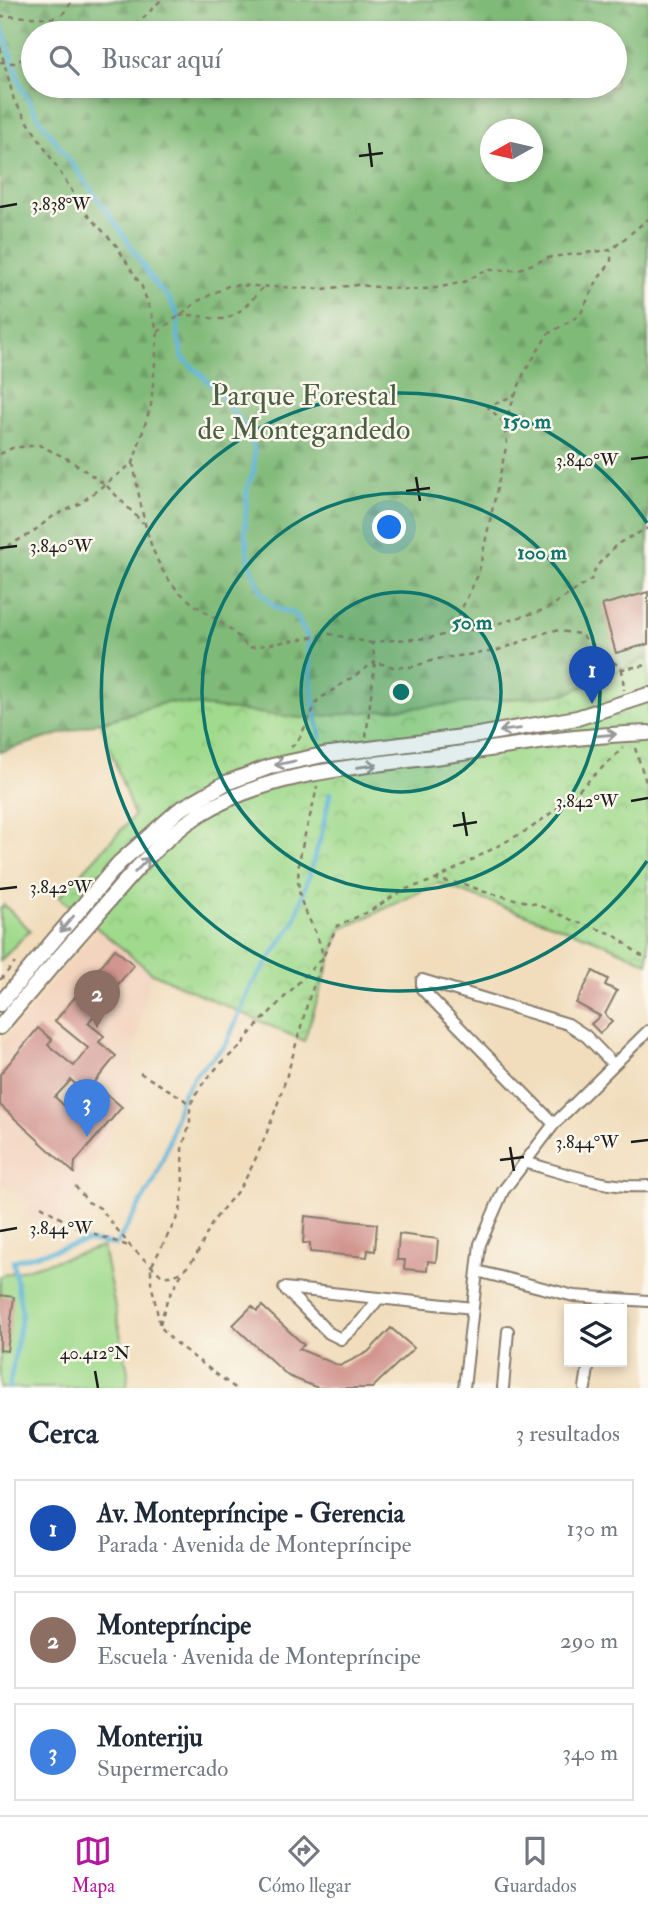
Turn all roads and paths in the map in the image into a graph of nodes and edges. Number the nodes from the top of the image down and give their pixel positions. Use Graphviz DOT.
graph roads {
  1 [pos="73,0"];
  2 [pos="161,0"];
  3 [pos="0,16"];
  4 [pos="60,19"];
  5 [pos="141,21"];
  6 [pos="0,47"];
  7 [pos="21,60"];
  8 [pos="2,62"];
  9 [pos="648,219"];
  10 [pos="611,250"];
  11 [pos="264,286"];
  12 [pos="178,316"];
  13 [pos="158,332"];
  14 [pos="515,395"];
  15 [pos="504,424"];
  16 [pos="0,454"];
  17 [pos="134,463"];
  18 [pos="106,485"];
  19 [pos="145,525"];
  20 [pos="648,528"];
  21 [pos="0,550"];
  22 [pos="450,633"];
  23 [pos="372,643"];
  24 [pos="375,662"];
  25 [pos="648,665"];
  26 [pos="648,695"];
  27 [pos="648,733"];
  28 [pos="365,744"];
  29 [pos="290,748"];
  30 [pos="623,748"];
  31 [pos="317,782"];
  32 [pos="435,880"];
  33 [pos="323,957"];
  34 [pos="648,958"];
  35 [pos="0,1004"];
  36 [pos="0,1027"];
  37 [pos="648,1031"];
  38 [pos="613,1064"];
  39 [pos="140,1073"];
  40 [pos="190,1105"];
  41 [pos="554,1124"];
  42 [pos="524,1162"];
  43 [pos="75,1186"];
  44 [pos="648,1186"];
  45 [pos="41,1206"];
  46 [pos="131,1247"];
  47 [pos="151,1267"];
  48 [pos="477,1271"];
  49 [pos="182,1273"];
  50 [pos="379,1298"];
  51 [pos="648,1301"];
  52 [pos="597,1303"];
  53 [pos="472,1308"];
  54 [pos="160,1326"];
  55 [pos="508,1331"];
  56 [pos="588,1367"];
  57 [pos="235,1388"];
  58 [pos="464,1388"];
  59 [pos="503,1388"];
  60 [pos="585,1388"];
  1 -- 4 [label="path"];
  2 -- 5 [label="path"];
  3 -- 4 [label="path"];
  6 -- 8 [label="path"];
  7 -- 8 [label="path"];
  8 -- 13 [label="path"];
  9 -- 10 [label="path"];
  10 -- 11 [label="path"];
  10 -- 14 [label="path"];
  11 -- 12 [label="path"];
  11 -- 12 [label="path"];
  12 -- 13 [label="path"];
  13 -- 17 [label="path"];
  14 -- 15 [label="path"];
  14 -- 15 [label="path"];
  15 -- 22 [label="path"];
  16 -- 18 [label="path"];
  17 -- 18 [label="path"];
  17 -- 19 [label="path"];
  18 -- 19 [label="path"];
  18 -- 21 [label="path"];
  19 -- 23 [label="path"];
  20 -- 22 [label="path"];
  22 -- 23 [label="path"];
  23 -- 24 [label="path"];
  24 -- 25 [label="path"];
  24 -- 28 [label="path"];
  24 -- 29 [label="path"];
  26 -- 35 [label="street, one-way"];
  36 -- 27 [label="street, one-way"];
  30 -- 32 [label="path"];
  31 -- 33 [label="path"];
  32 -- 33 [label="path"];
  32 -- 34 [label="path"];
  33 -- 40 [label="path"];
  33 -- 49 [label="path"];
  37 -- 38 [label="street"];
  38 -- 41 [label="street"];
  38 -- 41 [label="street"];
  39 -- 40 [label="path"];
  40 -- 47 [label="path"];
  41 -- 42 [label="street"];
  42 -- 44 [label="street"];
  42 -- 48 [label="street"];
  43 -- 46 [label="path"];
  45 -- 46 [label="path"];
  46 -- 47 [label="path"];
  47 -- 49 [label="path"];
  47 -- 54 [label="path"];
  48 -- 52 [label="street"];
  48 -- 53 [label="street"];
  49 -- 54 [label="path"];
  50 -- 50 [label="street"];
  50 -- 53 [label="street"];
  51 -- 52 [label="street"];
  53 -- 58 [label="street"];
  54 -- 57 [label="path"];
  55 -- 59 [label="street"];
  56 -- 60 [label="street"];
}
